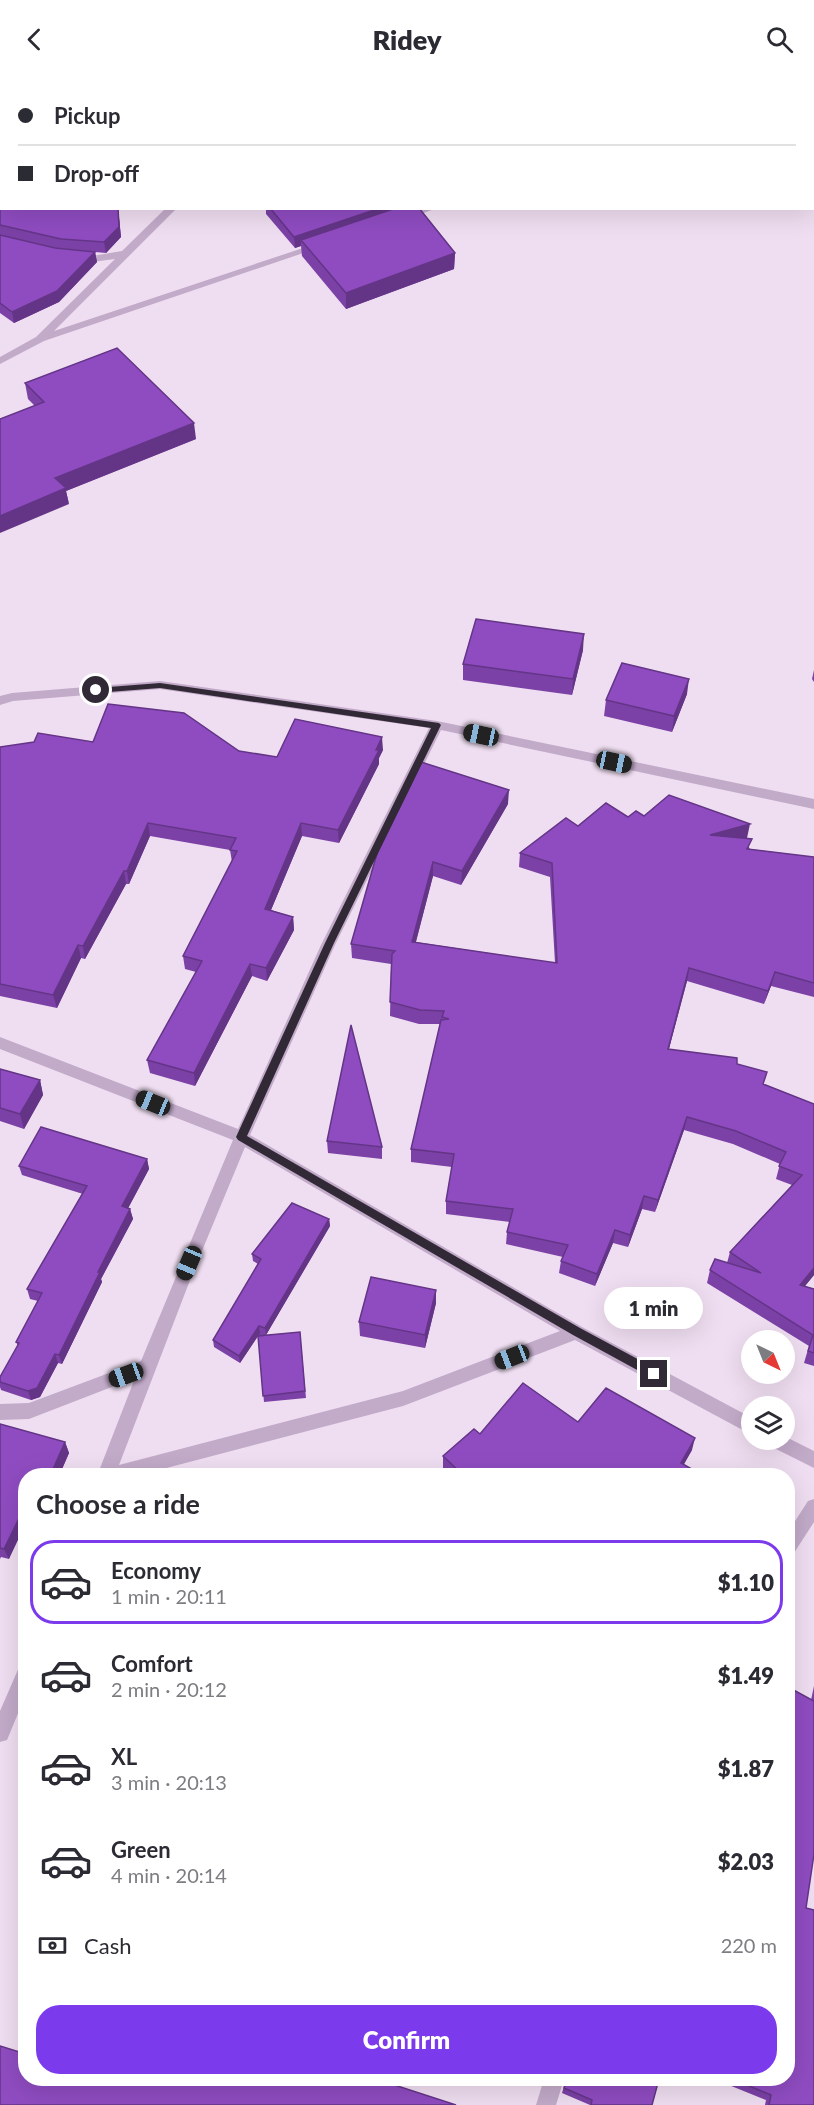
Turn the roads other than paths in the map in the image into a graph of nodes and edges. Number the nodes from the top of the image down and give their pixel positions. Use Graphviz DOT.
graph roads {
  1 [pos="170,210"];
  2 [pos="426,210"];
  3 [pos="387,223"];
  4 [pos="331,242"];
  5 [pos="60,254"];
  6 [pos="126,254"];
  7 [pos="40,339"];
  8 [pos="0,362"];
  9 [pos="0,701"];
  10 [pos="436,725"];
  11 [pos="814,804"];
  12 [pos="0,1043"];
  13 [pos="241,1137"];
  14 [pos="576,1332"];
  15 [pos="145,1367"];
  16 [pos="0,1412"];
  17 [pos="741,1421"];
  18 [pos="795,1450"];
  19 [pos="814,1460"];
  20 [pos="109,1468"];
  21 [pos="136,1468"];
  22 [pos="814,1508"];
  23 [pos="795,1536"];
  24 [pos="18,1690"];
  25 [pos="0,1733"];
  26 [pos="552,2086"];
  27 [pos="546,2105"];
  1 -- 6 [label="street"];
  2 -- 3 [label="street"];
  4 -- 7 [label="street"];
  5 -- 6 [label="street"];
  6 -- 7 [label="street"];
  7 -- 8 [label="street"];
  9 -- 10 [label="street"];
  10 -- 11 [label="street"];
  10 -- 13 [label="street"];
  12 -- 13 [label="street"];
  13 -- 14 [label="street"];
  13 -- 15 [label="street"];
  14 -- 17 [label="street"];
  14 -- 21 [label="street"];
  15 -- 16 [label="street"];
  15 -- 20 [label="street"];
  18 -- 19 [label="street"];
  22 -- 23 [label="street"];
  24 -- 25 [label="street"];
  26 -- 27 [label="street"];
}
